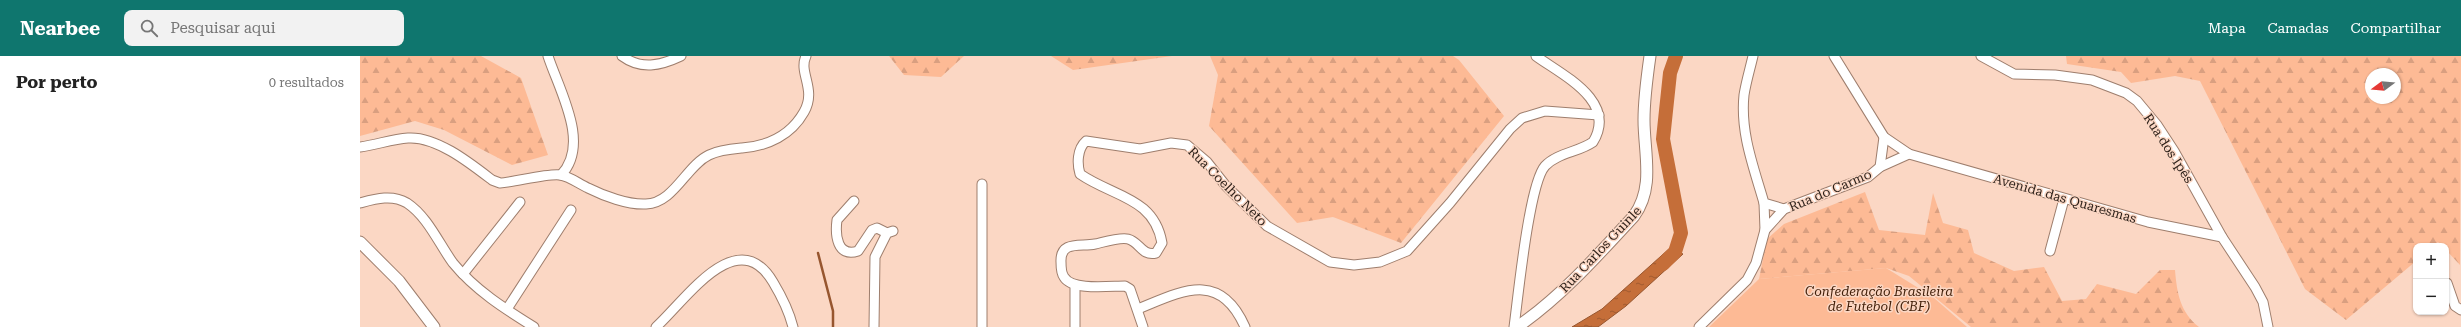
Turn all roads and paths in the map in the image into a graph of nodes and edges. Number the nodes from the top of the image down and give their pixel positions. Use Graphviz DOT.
graph roads {
  1 [pos="548,56"];
  2 [pos="622,56"];
  3 [pos="681,56"];
  4 [pos="806,56"];
  5 [pos="1536,56"];
  6 [pos="1650,56"];
  7 [pos="1753,56"];
  8 [pos="1834,56"];
  9 [pos="1981,56"];
  10 [pos="1599,115"];
  11 [pos="1884,137"];
  12 [pos="360,147"];
  13 [pos="1909,154"];
  14 [pos="1880,167"];
  15 [pos="561,175"];
  16 [pos="982,184"];
  17 [pos="2064,199"];
  18 [pos="854,201"];
  19 [pos="520,202"];
  20 [pos="360,203"];
  21 [pos="1764,203"];
  22 [pos="1784,209"];
  23 [pos="571,210"];
  24 [pos="1765,230"];
  25 [pos="2222,236"];
  26 [pos="360,242"];
  27 [pos="2050,250"];
  28 [pos="463,274"];
  29 [pos="1075,286"];
  30 [pos="2449,289"];
  31 [pos="1138,309"];
  32 [pos="507,310"];
  33 [pos="2461,310"];
  34 [pos="434,327"];
  35 [pos="534,327"];
  36 [pos="656,327"];
  37 [pos="793,327"];
  38 [pos="874,327"];
  39 [pos="982,327"];
  40 [pos="1075,327"];
  41 [pos="1143,327"];
  42 [pos="1245,327"];
  43 [pos="1514,327"];
  44 [pos="1517,327"];
  45 [pos="1699,327"];
  46 [pos="2268,327"];
  1 -- 15 [label="street"];
  2 -- 3 [label="street"];
  4 -- 15 [label="street"];
  5 -- 10 [label="street"];
  6 -- 44 [label="street, Rua Carlos Guinle"];
  7 -- 21 [label="street"];
  8 -- 11 [label="street"];
  9 -- 25 [label="street, Rua dos Ipês"];
  10 -- 29 [label="street, Rua Coelho Neto"];
  10 -- 43 [label="street"];
  11 -- 13 [label="street, Avenida das Quaresmas"];
  11 -- 14 [label="street, Rua do Carmo"];
  12 -- 15 [label="street"];
  13 -- 14 [label="street, Rua do Carmo"];
  13 -- 17 [label="street, Avenida das Quaresmas"];
  14 -- 22 [label="street, Rua do Carmo"];
  16 -- 39 [label="street"];
  17 -- 25 [label="street, Avenida das Quaresmas"];
  17 -- 27 [label="street"];
  18 -- 38 [label="street"];
  19 -- 28 [label="street"];
  20 -- 28 [label="street"];
  21 -- 22 [label="street"];
  21 -- 24 [label="street"];
  22 -- 24 [label="street, Rua do Carmo"];
  23 -- 32 [label="street"];
  24 -- 45 [label="street, Rua do Carmo"];
  25 -- 46 [label="street, Rua dos Ipês"];
  26 -- 34 [label="street"];
  28 -- 32 [label="street"];
  29 -- 31 [label="street"];
  29 -- 40 [label="street"];
  30 -- 33 [label="street"];
  31 -- 41 [label="street"];
  31 -- 42 [label="street"];
  32 -- 35 [label="street"];
  36 -- 37 [label="street"];
}
